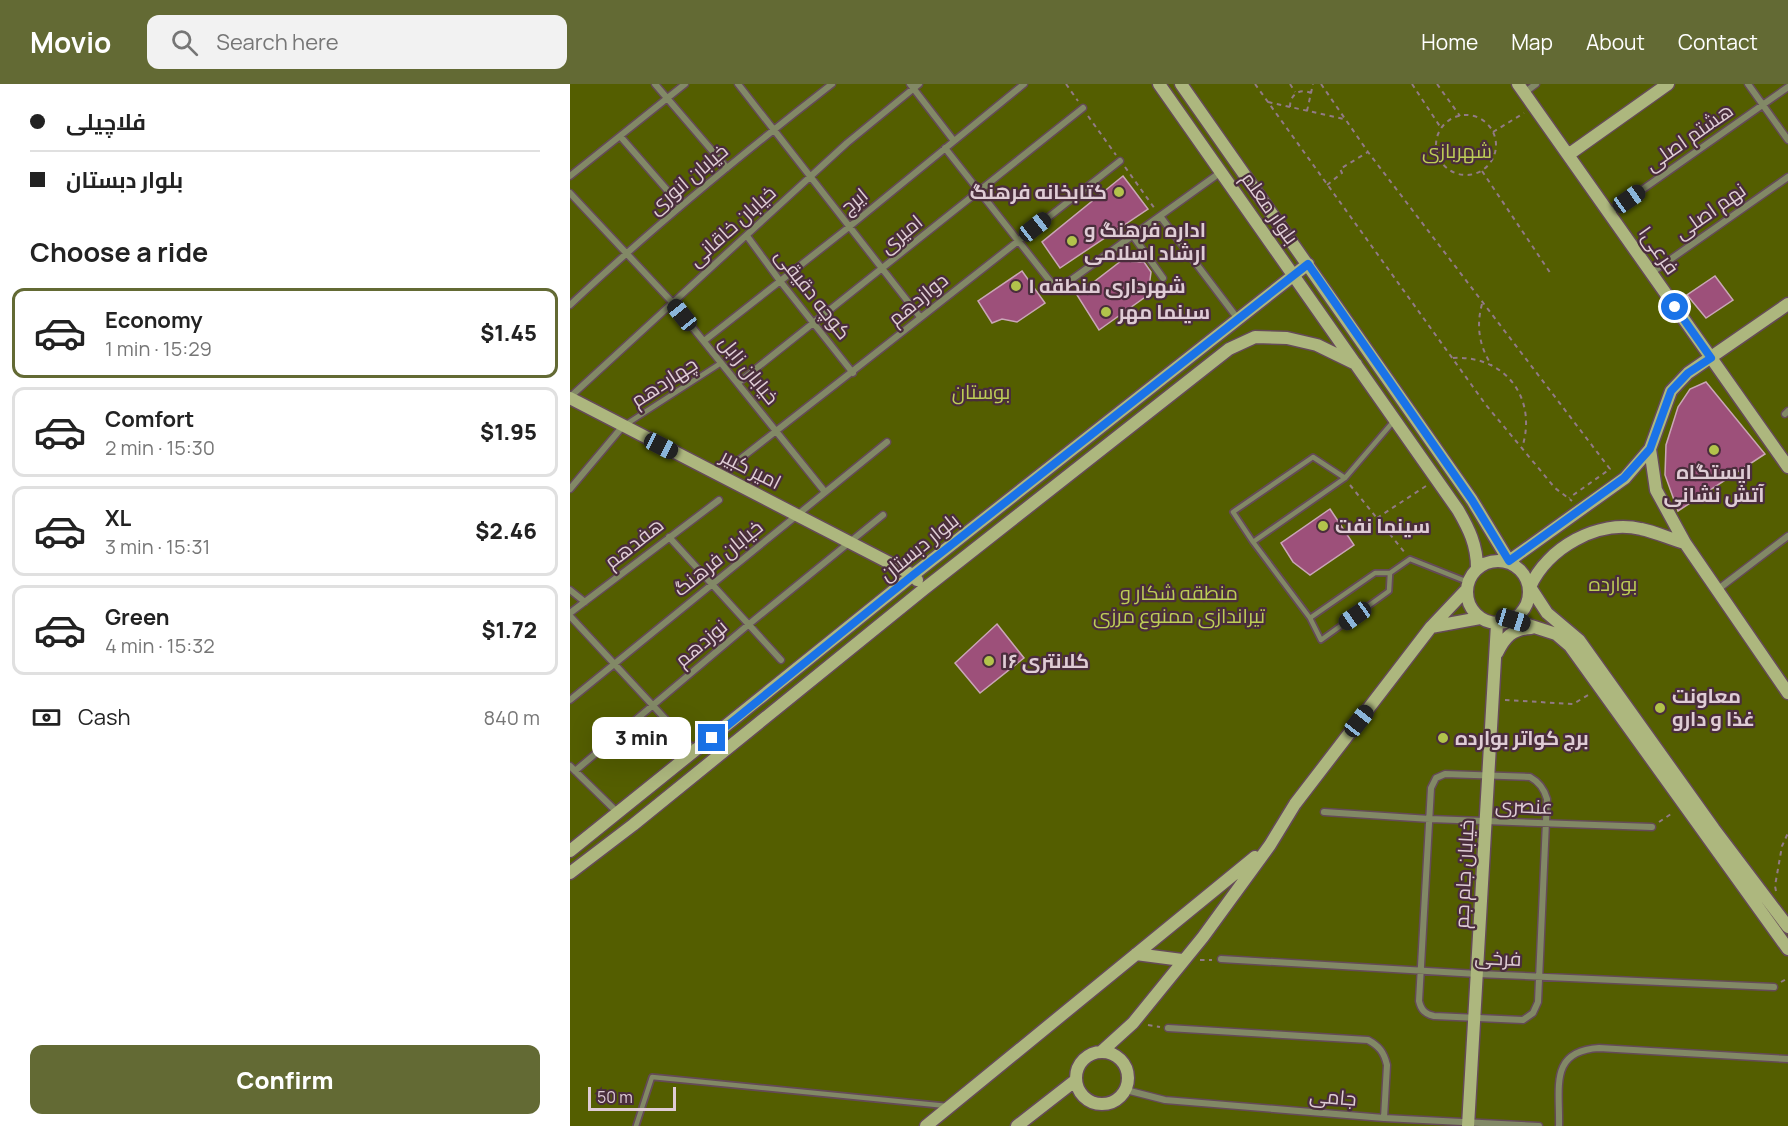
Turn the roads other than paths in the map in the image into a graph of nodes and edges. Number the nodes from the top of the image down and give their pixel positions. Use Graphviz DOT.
graph roads {
  1 [pos="655,84"];
  2 [pos="685,84"];
  3 [pos="738,84"];
  4 [pos="832,84"];
  5 [pos="1024,84"];
  6 [pos="1159,84"];
  7 [pos="1181,84"];
  8 [pos="1536,84"];
  9 [pos="1668,84"];
  10 [pos="1748,84"];
  11 [pos="914,85"];
  12 [pos="1788,87"];
  13 [pos="1521,88"];
  14 [pos="667,98"];
  15 [pos="1763,105"];
  16 [pos="1083,108"];
  17 [pos="773,129"];
  18 [pos="620,136"];
  19 [pos="954,141"];
  20 [pos="1788,141"];
  21 [pos="945,148"];
  22 [pos="1568,155"];
  23 [pos="1120,160"];
  24 [pos="727,168"];
  25 [pos="1221,172"];
  26 [pos="570,176"];
  27 [pos="1788,177"];
  28 [pos="811,178"];
  29 [pos="980,192"];
  30 [pos="570,193"];
  31 [pos="681,206"];
  32 [pos="1609,213"];
  33 [pos="1160,216"];
  34 [pos="849,226"];
  35 [pos="747,236"];
  36 [pos="1133,236"];
  37 [pos="1018,240"];
  38 [pos="626,252"];
  39 [pos="1308,264"];
  40 [pos="883,270"];
  41 [pos="1652,273"];
  42 [pos="1293,275"];
  43 [pos="1163,278"];
  44 [pos="780,281"];
  45 [pos="672,302"];
  46 [pos="1788,304"];
  47 [pos="570,305"];
  48 [pos="920,317"];
  49 [pos="1238,319"];
  50 [pos="814,324"];
  51 [pos="704,341"];
  52 [pos="1711,358"];
  53 [pos="721,363"];
  54 [pos="1356,364"];
  55 [pos="853,373"];
  56 [pos="738,383"];
  57 [pos="570,397"];
  58 [pos="1395,420"];
  59 [pos="623,426"];
  60 [pos="777,430"];
  61 [pos="887,442"];
  62 [pos="1650,449"];
  63 [pos="735,462"];
  64 [pos="1788,467"];
  65 [pos="1345,478"];
  66 [pos="570,489"];
  67 [pos="825,492"];
  68 [pos="719,500"];
  69 [pos="797,515"];
  70 [pos="883,515"];
  71 [pos="1788,536"];
  72 [pos="669,537"];
  73 [pos="850,542"];
  74 [pos="1253,542"];
  75 [pos="1685,543"];
  76 [pos="1509,561"];
  77 [pos="1477,568"];
  78 [pos="1390,573"];
  79 [pos="913,575"];
  80 [pos="711,585"];
  81 [pos="1467,586"];
  82 [pos="1530,587"];
  83 [pos="924,589"];
  84 [pos="570,590"];
  85 [pos="1716,590"];
  86 [pos="585,602"];
  87 [pos="570,615"];
  88 [pos="1310,618"];
  89 [pos="1480,618"];
  90 [pos="1513,620"];
  91 [pos="1497,624"];
  92 [pos="748,625"];
  93 [pos="1431,627"];
  94 [pos="1544,630"];
  95 [pos="1495,657"];
  96 [pos="781,660"];
  97 [pos="615,664"];
  98 [pos="1788,693"];
  99 [pos="570,700"];
  100 [pos="652,705"];
  101 [pos="696,752"];
  102 [pos="572,768"];
  103 [pos="1489,776"];
  104 [pos="1324,812"];
  105 [pos="618,813"];
  106 [pos="1430,819"];
  107 [pos="1486,822"];
  108 [pos="1545,824"];
  109 [pos="1652,827"];
  110 [pos="1270,845"];
  111 [pos="570,851"];
  112 [pos="570,873"];
  113 [pos="1788,927"];
  114 [pos="1788,949"];
  115 [pos="1136,954"];
  116 [pos="1182,960"];
  117 [pos="1221,960"];
  118 [pos="1421,971"];
  119 [pos="1478,974"];
  120 [pos="1539,977"];
  121 [pos="1774,987"];
  122 [pos="1475,1018"];
  123 [pos="1168,1028"];
  124 [pos="1101,1052"];
  125 [pos="1788,1059"];
  126 [pos="1076,1080"];
  127 [pos="1126,1090"];
  128 [pos="950,1106"];
  129 [pos="1384,1118"];
  130 [pos="1468,1124"];
  131 [pos="636,1126"];
  132 [pos="926,1126"];
  133 [pos="1017,1126"];
  134 [pos="1539,1126"];
  135 [pos="1559,1126"];
  1 -- 14 [label="street"];
  2 -- 14 [label="street"];
  3 -- 17 [label="street"];
  4 -- 17 [label="street, خیابان انوری"];
  5 -- 19 [label="street, ایرج"];
  6 -- 25 [label="street, بلوار معلم"];
  7 -- 39 [label="street, بلوار معلم"];
  8 -- 13 [label="street"];
  9 -- 22 [label="street"];
  10 -- 15 [label="street"];
  11 -- 19 [label="street"];
  11 -- 28 [label="street, خیابان خاقانی"];
  12 -- 15 [label="street, هشتم اصلی"];
  13 -- 22 [label="street, فرعی۱"];
  14 -- 18 [label="street"];
  14 -- 24 [label="street"];
  15 -- 20 [label="street"];
  15 -- 32 [label="street, هشتم اصلی"];
  16 -- 29 [label="street, امیری"];
  17 -- 24 [label="street, خیابان انوری"];
  17 -- 28 [label="street"];
  18 -- 26 [label="street"];
  18 -- 31 [label="street"];
  19 -- 21 [label="street, ایرج"];
  21 -- 29 [label="street"];
  21 -- 34 [label="street, ایرج"];
  22 -- 32 [label="street, فرعی۱"];
  23 -- 37 [label="street, دوازدهم"];
  24 -- 31 [label="street, خیابان انوری"];
  25 -- 33 [label="street"];
  25 -- 42 [label="street, بلوار معلم"];
  27 -- 41 [label="street, نهم اصلی"];
  28 -- 34 [label="street"];
  28 -- 35 [label="street, خیابان خاقانی"];
  29 -- 37 [label="street"];
  29 -- 40 [label="street, امیری"];
  30 -- 38 [label="street, خیابان زابل"];
  31 -- 38 [label="street, خیابان انوری"];
  32 -- 41 [label="street, فرعی۱"];
  33 -- 36 [label="street"];
  33 -- 49 [label="street"];
  34 -- 40 [label="street"];
  34 -- 44 [label="street, ایرج"];
  35 -- 44 [label="street, کوچه دقیقی"];
  35 -- 45 [label="street, خیابان خاقانی"];
  36 -- 37 [label="street"];
  36 -- 43 [label="street"];
  37 -- 48 [label="street, دوازدهم"];
  38 -- 45 [label="street, خیابان زابل"];
  38 -- 47 [label="street, خیابان انوری"];
  39 -- 42 [label="street, بلوار دبستان"];
  39 -- 76 [label="street, بلوار معلم"];
  40 -- 48 [label="street"];
  40 -- 50 [label="street, امیری"];
  41 -- 52 [label="street, فرعی۱"];
  42 -- 49 [label="street, بلوار دبستان"];
  42 -- 54 [label="street, بلوار معلم"];
  44 -- 50 [label="street, کوچه دقیقی"];
  44 -- 51 [label="street, ایرج"];
  45 -- 51 [label="street, خیابان زابل"];
  45 -- 57 [label="street, خیابان خاقانی"];
  46 -- 52 [label="street"];
  48 -- 55 [label="street, دوازدهم"];
  49 -- 79 [label="street, بلوار دبستان"];
  50 -- 55 [label="street, کوچه دقیقی"];
  50 -- 56 [label="street, امیری"];
  51 -- 53 [label="street, خیابان زابل"];
  52 -- 62 [label="street"];
  52 -- 64 [label="street, فرعی۱"];
  53 -- 56 [label="street, خیابان زابل"];
  53 -- 59 [label="lane, چهاردهم"];
  54 -- 58 [label="street, بلوار معلم"];
  54 -- 83 [label="street, بلوار دبستان"];
  55 -- 60 [label="street, دوازدهم"];
  56 -- 60 [label="street, خیابان زابل"];
  57 -- 59 [label="street, امیر کبیر"];
  58 -- 65 [label="lane"];
  58 -- 77 [label="street, بلوار معلم"];
  59 -- 66 [label="street"];
  59 -- 69 [label="street, امیر کبیر"];
  60 -- 63 [label="street, دوازدهم"];
  60 -- 67 [label="street, خیابان زابل"];
  61 -- 67 [label="street, خیابان فرهنگ"];
  62 -- 75 [label="street"];
  62 -- 76 [label="street"];
  65 -- 74 [label="lane"];
  65 -- 74 [label="lane"];
  67 -- 69 [label="street, خیابان فرهنگ"];
  68 -- 72 [label="street, هفدهم"];
  69 -- 73 [label="street, امیر کبیر"];
  69 -- 80 [label="street, خیابان فرهنگ"];
  70 -- 73 [label="street, نوزدهم"];
  71 -- 85 [label="street"];
  72 -- 80 [label="street"];
  72 -- 86 [label="street, هفدهم"];
  73 -- 79 [label="street, امیر کبیر"];
  73 -- 92 [label="street, نوزدهم"];
  74 -- 88 [label="lane"];
  75 -- 82 [label="street"];
  75 -- 85 [label="street"];
  76 -- 77 [label="street"];
  76 -- 82 [label="street"];
  77 -- 81 [label="street"];
  78 -- 81 [label="lane"];
  78 -- 88 [label="lane"];
  78 -- 88 [label="lane"];
  79 -- 83 [label="street"];
  79 -- 101 [label="street, بلوار دبستان"];
  80 -- 92 [label="street"];
  80 -- 97 [label="street, خیابان فرهنگ"];
  81 -- 89 [label="street"];
  81 -- 93 [label="street"];
  82 -- 90 [label="street"];
  82 -- 113 [label="street"];
  83 -- 112 [label="street, بلوار دبستان"];
  84 -- 86 [label="street"];
  85 -- 98 [label="street"];
  86 -- 87 [label="street, هفدهم"];
  87 -- 97 [label="street"];
  89 -- 91 [label="street"];
  89 -- 93 [label="street"];
  90 -- 91 [label="street"];
  90 -- 94 [label="street"];
  91 -- 95 [label="street, خیابان جام جم"];
  92 -- 96 [label="street"];
  92 -- 100 [label="street, نوزدهم"];
  93 -- 110 [label="street"];
  94 -- 95 [label="street"];
  94 -- 114 [label="street"];
  95 -- 103 [label="street, خیابان جام جم"];
  97 -- 99 [label="street, خیابان فرهنگ"];
  97 -- 100 [label="street"];
  100 -- 101 [label="street"];
  100 -- 102 [label="street, نوزدهم"];
  101 -- 105 [label="street, بلوار دبستان"];
  102 -- 105 [label="street"];
  103 -- 106 [label="street"];
  103 -- 107 [label="street, خیابان جام جم"];
  103 -- 108 [label="street"];
  104 -- 106 [label="street, عنصری"];
  105 -- 111 [label="street, بلوار دبستان"];
  106 -- 107 [label="street, عنصری"];
  106 -- 118 [label="street"];
  107 -- 108 [label="street, عنصری"];
  107 -- 119 [label="street, خیابان جام جم"];
  108 -- 109 [label="street, عنصری"];
  108 -- 120 [label="street"];
  110 -- 115 [label="street"];
  110 -- 116 [label="street"];
  115 -- 116 [label="street"];
  115 -- 128 [label="street"];
  116 -- 124 [label="street"];
  117 -- 118 [label="street, فرخی"];
  118 -- 119 [label="street, فرخی"];
  118 -- 122 [label="street"];
  119 -- 120 [label="street, فرخی"];
  119 -- 122 [label="street, خیابان جام جم"];
  120 -- 121 [label="street, فرخی"];
  120 -- 122 [label="street"];
  122 -- 130 [label="street, خیابان جام جم"];
  123 -- 129 [label="street"];
  124 -- 126 [label="street"];
  124 -- 127 [label="street"];
  125 -- 135 [label="street"];
  126 -- 127 [label="street"];
  126 -- 133 [label="street"];
  127 -- 129 [label="street, جامی"];
  128 -- 131 [label="lane"];
  128 -- 132 [label="street"];
  129 -- 130 [label="street, جامی"];
  130 -- 134 [label="street, جامی"];
}
